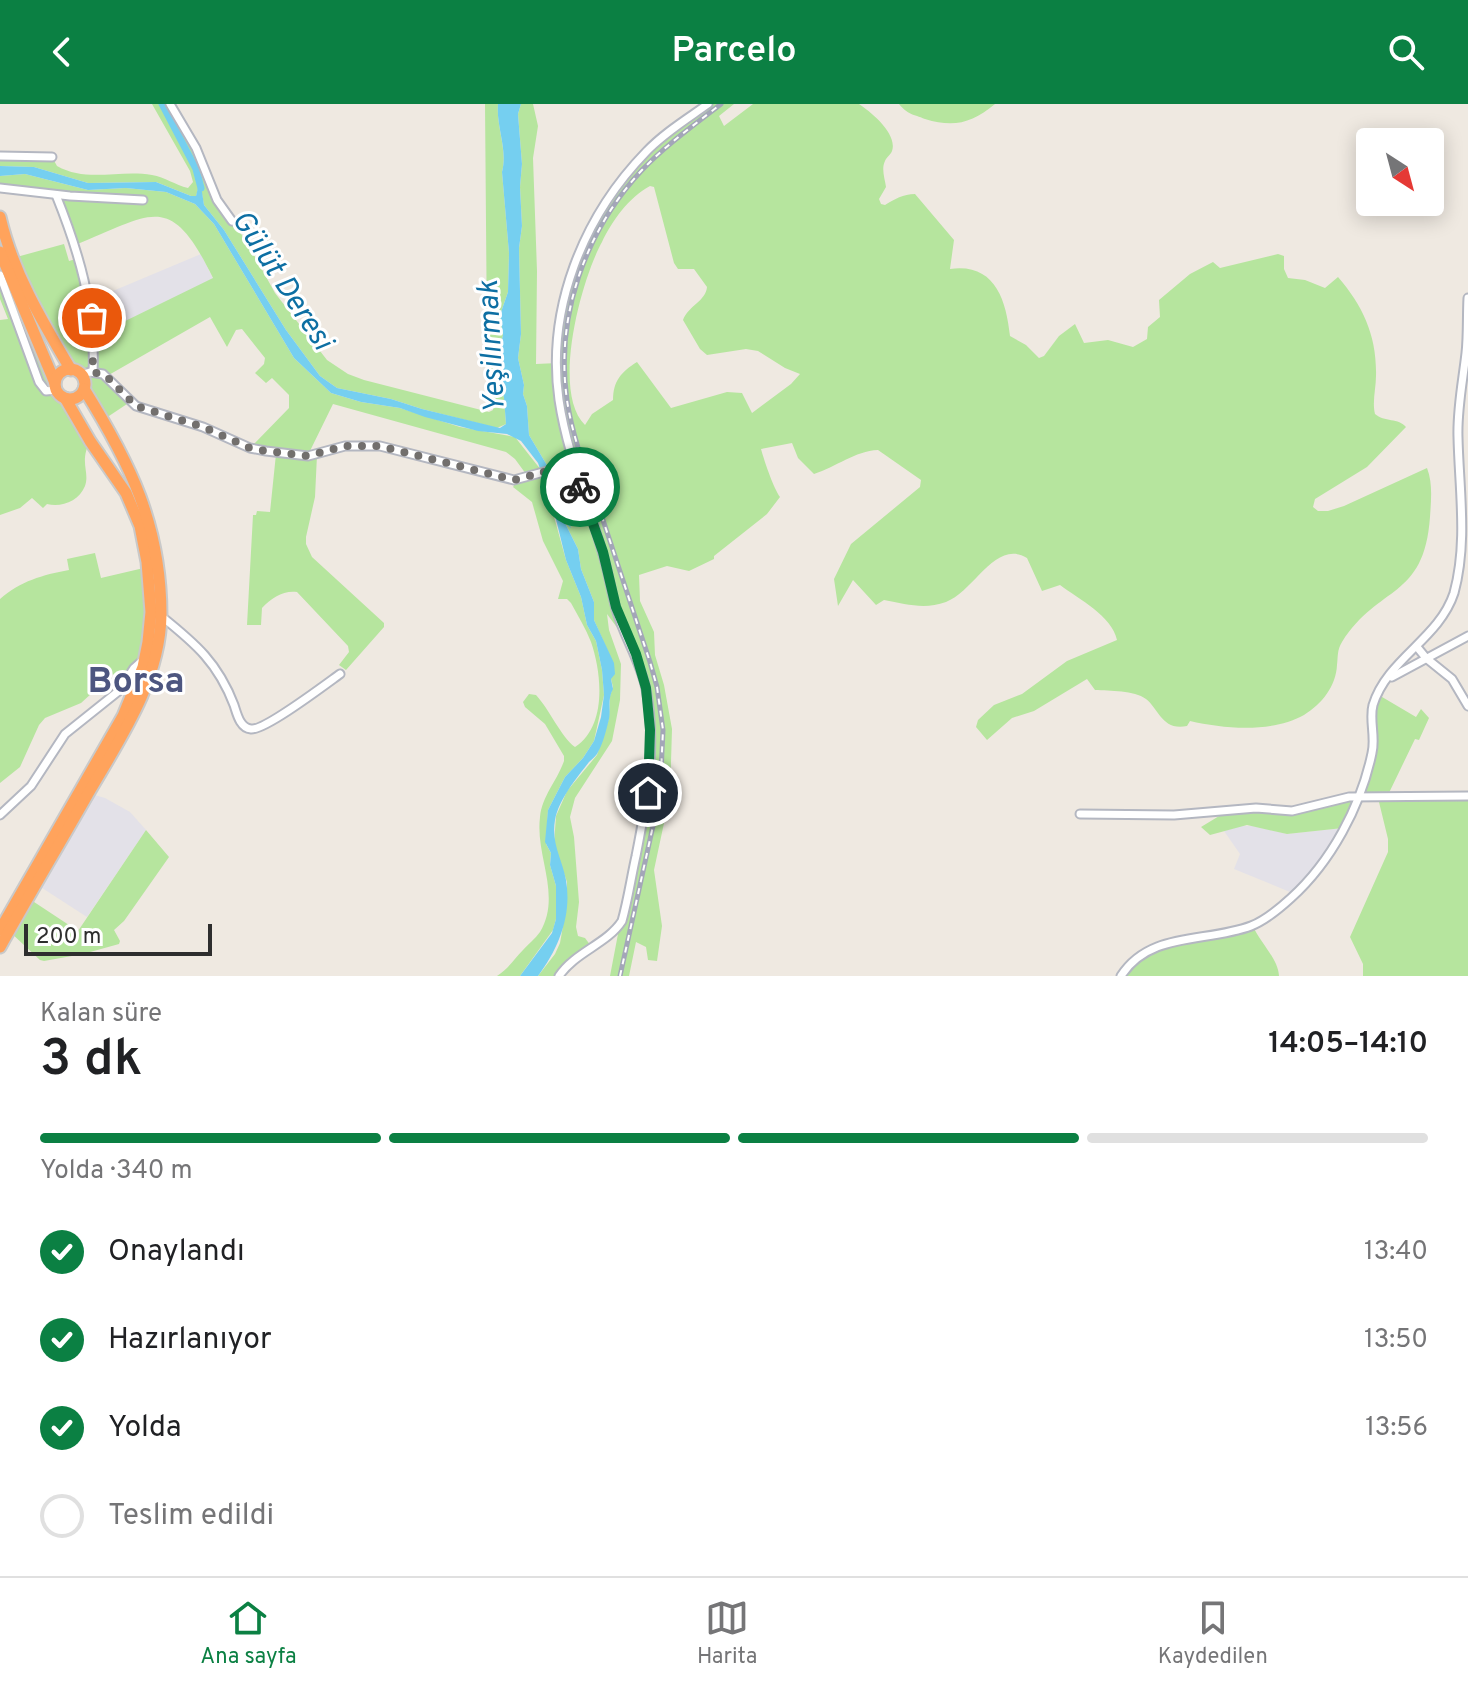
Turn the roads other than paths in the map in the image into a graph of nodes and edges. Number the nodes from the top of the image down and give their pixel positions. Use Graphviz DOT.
graph roads {
  1 [pos="170,104"];
  2 [pos="708,104"];
  3 [pos="0,156"];
  4 [pos="52,157"];
  5 [pos="0,188"];
  6 [pos="56,195"];
  7 [pos="143,200"];
  8 [pos="0,217"];
  9 [pos="232,221"];
  10 [pos="0,252"];
  11 [pos="0,275"];
  12 [pos="1468,298"];
  13 [pos="82,372"];
  14 [pos="84,389"];
  15 [pos="59,390"];
  16 [pos="569,465"];
  17 [pos="161,616"];
  18 [pos="1468,636"];
  19 [pos="1417,647"];
  20 [pos="145,658"];
  21 [pos="1426,658"];
  22 [pos="340,674"];
  23 [pos="1386,680"];
  24 [pos="1468,706"];
  25 [pos="1468,796"];
  26 [pos="1357,797"];
  27 [pos="1080,814"];
  28 [pos="0,815"];
  29 [pos="0,931"];
  30 [pos="0,947"];
  31 [pos="559,976"];
  32 [pos="1121,976"];
  1 -- 9 [label="street"];
  2 -- 16 [label="street"];
  3 -- 4 [label="street"];
  5 -- 6 [label="street"];
  6 -- 7 [label="street"];
  6 -- 13 [label="street"];
  8 -- 13 [label="highway"];
  10 -- 15 [label="highway"];
  11 -- 15 [label="street"];
  12 -- 19 [label="street"];
  13 -- 14 [label="highway"];
  13 -- 15 [label="highway"];
  13 -- 16 [label="street"];
  14 -- 15 [label="highway"];
  14 -- 17 [label="highway"];
  15 -- 20 [label="highway"];
  16 -- 31 [label="street"];
  17 -- 22 [label="street"];
  17 -- 30 [label="highway"];
  18 -- 21 [label="street"];
  19 -- 21 [label="street"];
  19 -- 23 [label="street"];
  20 -- 28 [label="street"];
  20 -- 29 [label="highway"];
  21 -- 23 [label="street"];
  21 -- 24 [label="street"];
  23 -- 26 [label="street"];
  25 -- 26 [label="street"];
  26 -- 27 [label="street"];
  26 -- 32 [label="street"];
}
